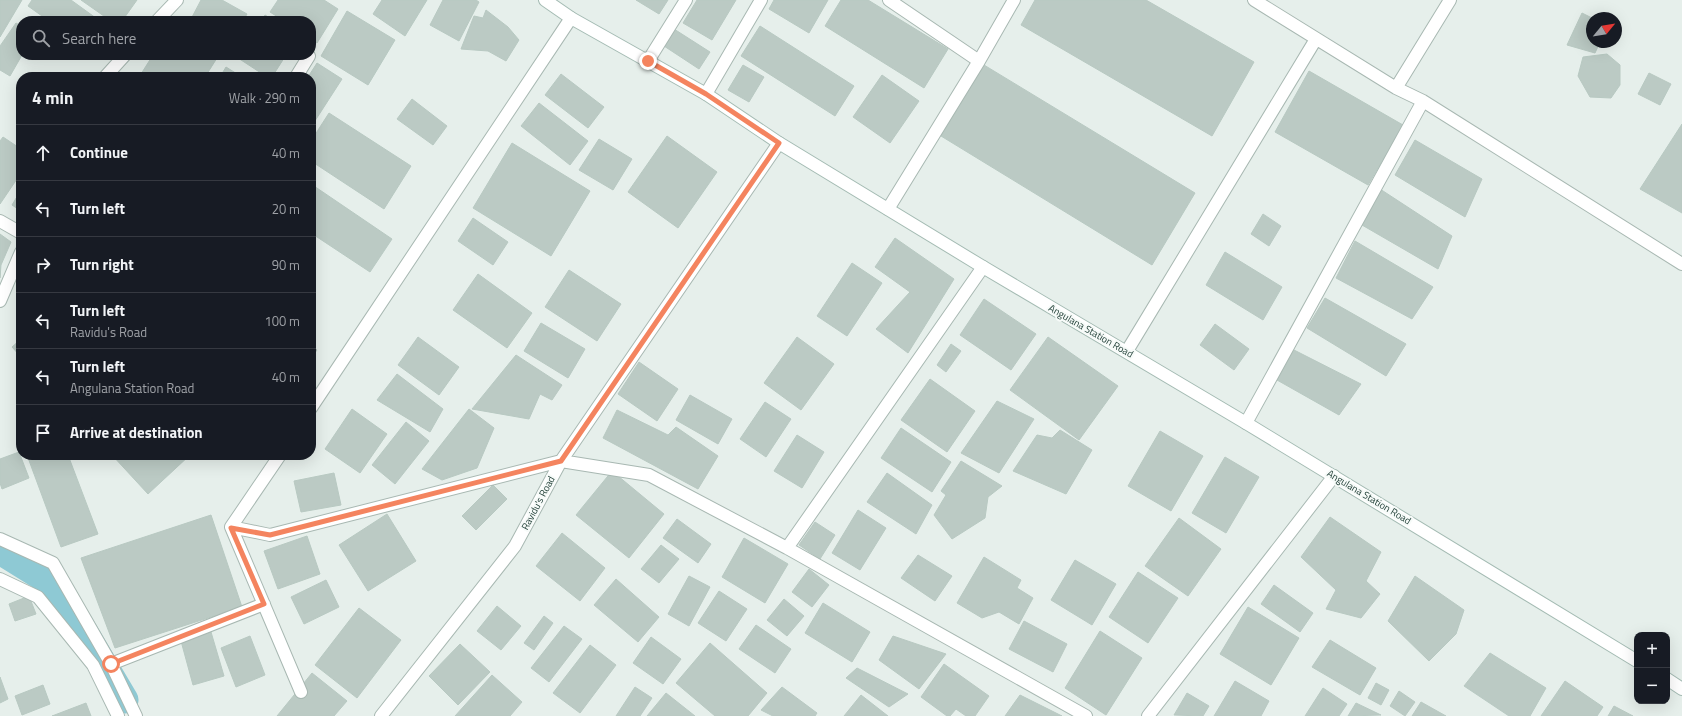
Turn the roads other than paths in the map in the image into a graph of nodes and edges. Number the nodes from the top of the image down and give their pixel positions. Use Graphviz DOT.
graph roads {
  1 [pos="177,0"];
  2 [pos="545,0"];
  3 [pos="686,0"];
  4 [pos="761,0"];
  5 [pos="889,0"];
  6 [pos="1014,0"];
  7 [pos="1254,0"];
  8 [pos="1450,0"];
  9 [pos="162,16"];
  10 [pos="571,18"];
  11 [pos="1316,39"];
  12 [pos="121,60"];
  13 [pos="307,60"];
  14 [pos="648,61"];
  15 [pos="979,61"];
  16 [pos="111,72"];
  17 [pos="299,72"];
  18 [pos="1396,88"];
  19 [pos="706,94"];
  20 [pos="1423,101"];
  21 [pos="779,143"];
  22 [pos="888,209"];
  23 [pos="0,221"];
  24 [pos="16,230"];
  25 [pos="16,264"];
  26 [pos="1682,264"];
  27 [pos="983,267"];
  28 [pos="0,301"];
  29 [pos="1127,352"];
  30 [pos="316,400"];
  31 [pos="1246,423"];
  32 [pos="277,460"];
  33 [pos="561,461"];
  34 [pos="1334,476"];
  35 [pos="231,528"];
  36 [pos="0,539"];
  37 [pos="787,548"];
  38 [pos="0,579"];
  39 [pos="264,604"];
  40 [pos="1634,659"];
  41 [pos="111,664"];
  42 [pos="1670,681"];
  43 [pos="1682,689"];
  44 [pos="302,692"];
  45 [pos="1151,715"];
  46 [pos="118,716"];
  47 [pos="136,716"];
  48 [pos="381,716"];
  49 [pos="1086,716"];
  1 -- 9 [label="street"];
  2 -- 10 [label="street, Angulana Station Road"];
  3 -- 14 [label="street"];
  4 -- 19 [label="street"];
  5 -- 15 [label="street"];
  6 -- 15 [label="street"];
  7 -- 11 [label="street"];
  8 -- 18 [label="street"];
  10 -- 14 [label="street, Angulana Station Road"];
  10 -- 30 [label="street"];
  11 -- 18 [label="street"];
  11 -- 29 [label="street"];
  12 -- 16 [label="street"];
  13 -- 17 [label="street"];
  14 -- 19 [label="street, Angulana Station Road"];
  15 -- 22 [label="street"];
  18 -- 20 [label="street"];
  19 -- 21 [label="street, Angulana Station Road"];
  20 -- 26 [label="street"];
  20 -- 31 [label="street"];
  21 -- 22 [label="street, Angulana Station Road"];
  21 -- 33 [label="street, Ravidu's Road"];
  22 -- 27 [label="street, Angulana Station Road"];
  23 -- 24 [label="street"];
  25 -- 28 [label="street"];
  27 -- 29 [label="street, Angulana Station Road"];
  27 -- 37 [label="street"];
  29 -- 31 [label="street, Angulana Station Road"];
  31 -- 34 [label="street, Angulana Station Road"];
  32 -- 35 [label="street"];
  33 -- 35 [label="street"];
  33 -- 37 [label="street"];
  33 -- 48 [label="street, Ravidu's Road"];
  34 -- 40 [label="street, Angulana Station Road"];
  34 -- 45 [label="street"];
  35 -- 39 [label="street"];
  36 -- 41 [label="street"];
  37 -- 49 [label="street"];
  38 -- 46 [label="street"];
  39 -- 41 [label="street"];
  39 -- 44 [label="street"];
  41 -- 47 [label="street"];
  42 -- 43 [label="street"];
}
